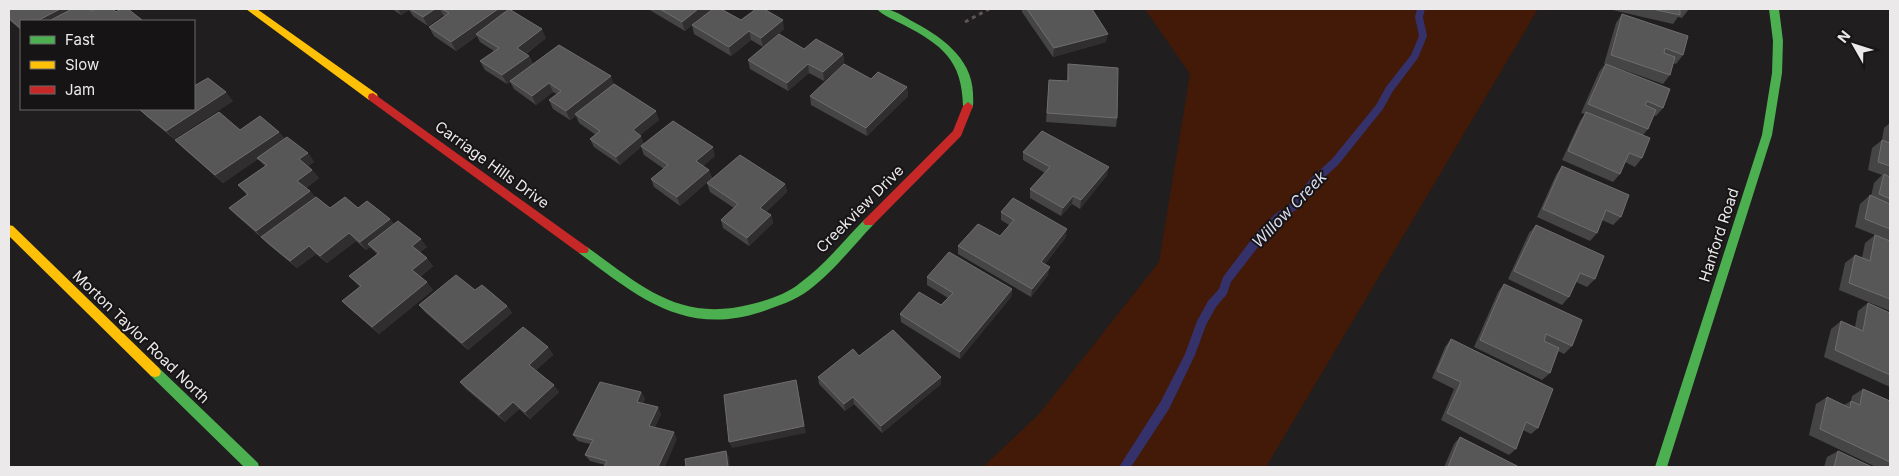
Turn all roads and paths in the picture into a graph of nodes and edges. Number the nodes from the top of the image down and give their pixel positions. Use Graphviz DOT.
graph roads {
  1 [pos="251,9"];
  2 [pos="882,9"];
  3 [pos="989,9"];
  4 [pos="1774,9"];
  5 [pos="965,22"];
  6 [pos="9,229"];
  7 [pos="728,314"];
  8 [pos="253,467"];
  9 [pos="1661,467"];
  1 -- 7 [label="street, Carriage Hills Drive"];
  2 -- 7 [label="street, Creekview Drive"];
  3 -- 5 [label="path"];
  4 -- 9 [label="street, Hanford Road"];
  6 -- 8 [label="street, Morton Taylor Road North"];
}
